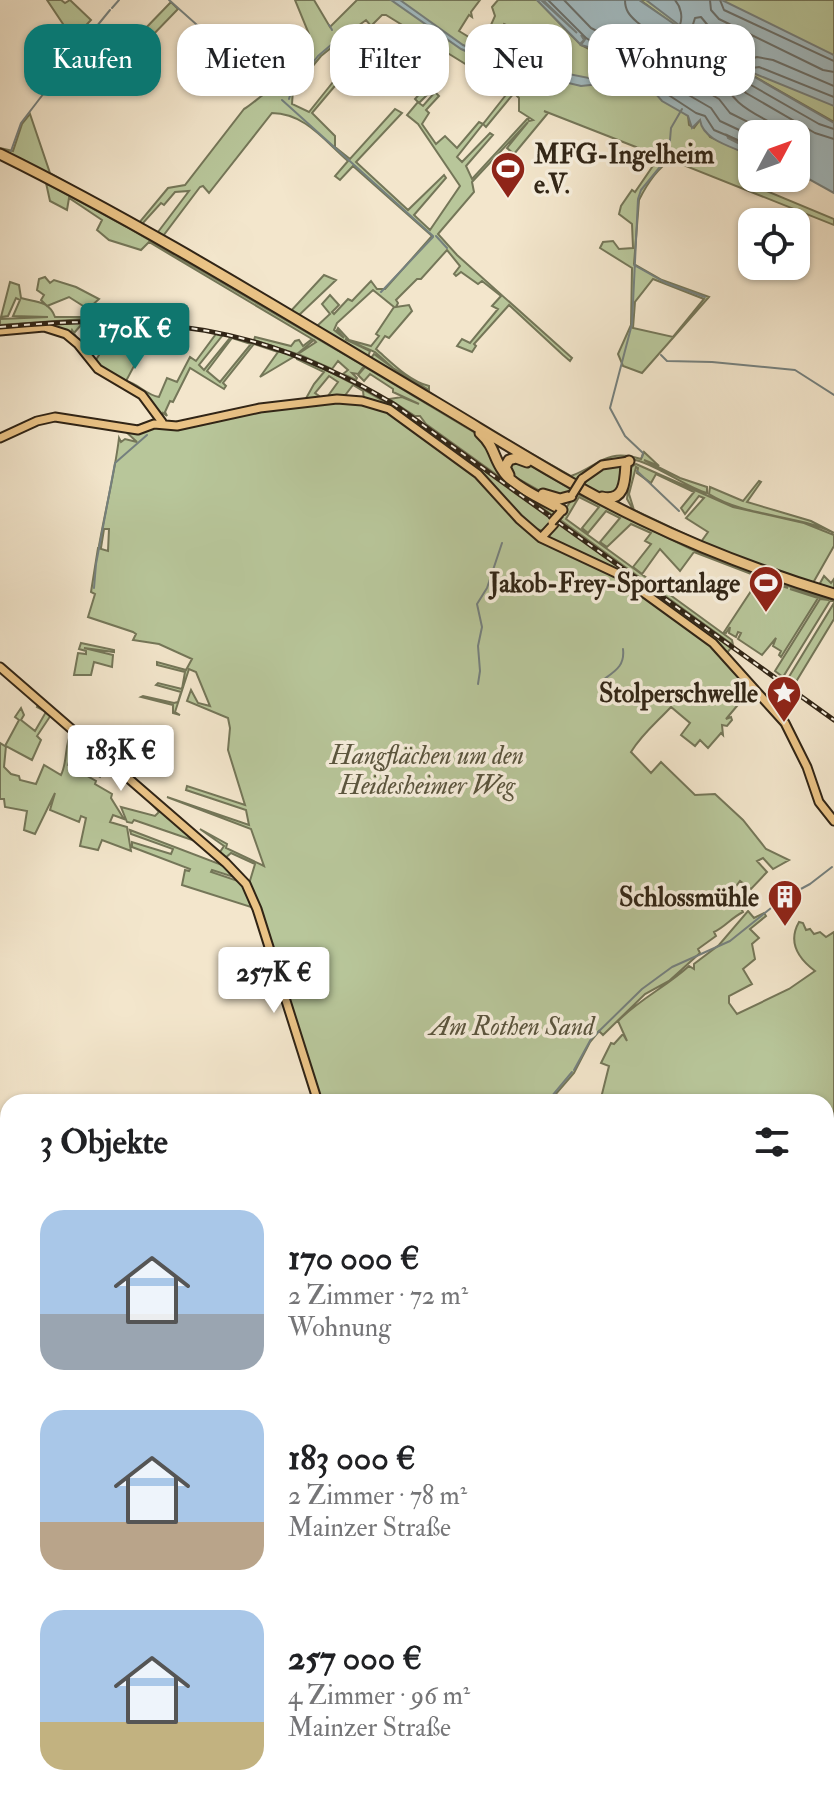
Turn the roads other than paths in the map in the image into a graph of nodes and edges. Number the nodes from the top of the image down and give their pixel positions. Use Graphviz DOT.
graph roads {
  1 [pos="0,156"];
  2 [pos="0,331"];
  3 [pos="157,421"];
  4 [pos="477,431"];
  5 [pos="0,438"];
  6 [pos="615,461"];
  7 [pos="628,465"];
  8 [pos="538,467"];
  9 [pos="594,495"];
  10 [pos="571,496"];
  11 [pos="554,498"];
  12 [pos="561,512"];
  13 [pos="639,519"];
  14 [pos="528,528"];
  15 [pos="547,531"];
  16 [pos="541,538"];
  17 [pos="551,544"];
  18 [pos="834,596"];
  19 [pos="0,667"];
  20 [pos="834,821"];
  21 [pos="315,1094"];
  1 -- 4 [label="highway"];
  1 -- 9 [label="highway"];
  2 -- 3 [label="main road"];
  3 -- 5 [label="main road"];
  3 -- 14 [label="main road"];
  4 -- 8 [label="highway"];
  4 -- 12 [label="highway"];
  6 -- 7 [label="highway"];
  6 -- 10 [label="main road, bridge"];
  7 -- 9 [label="highway"];
  7 -- 13 [label="highway"];
  8 -- 11 [label="highway"];
  8 -- 18 [label="highway"];
  9 -- 13 [label="highway"];
  10 -- 11 [label="highway"];
  10 -- 12 [label="main road"];
  11 -- 12 [label="highway"];
  12 -- 15 [label="main road, bridge"];
  13 -- 18 [label="highway"];
  14 -- 15 [label="main road"];
  14 -- 16 [label="main road"];
  15 -- 16 [label="main road"];
  15 -- 17 [label="main road"];
  16 -- 17 [label="main road"];
  17 -- 20 [label="main road"];
  19 -- 21 [label="main road"];
}
